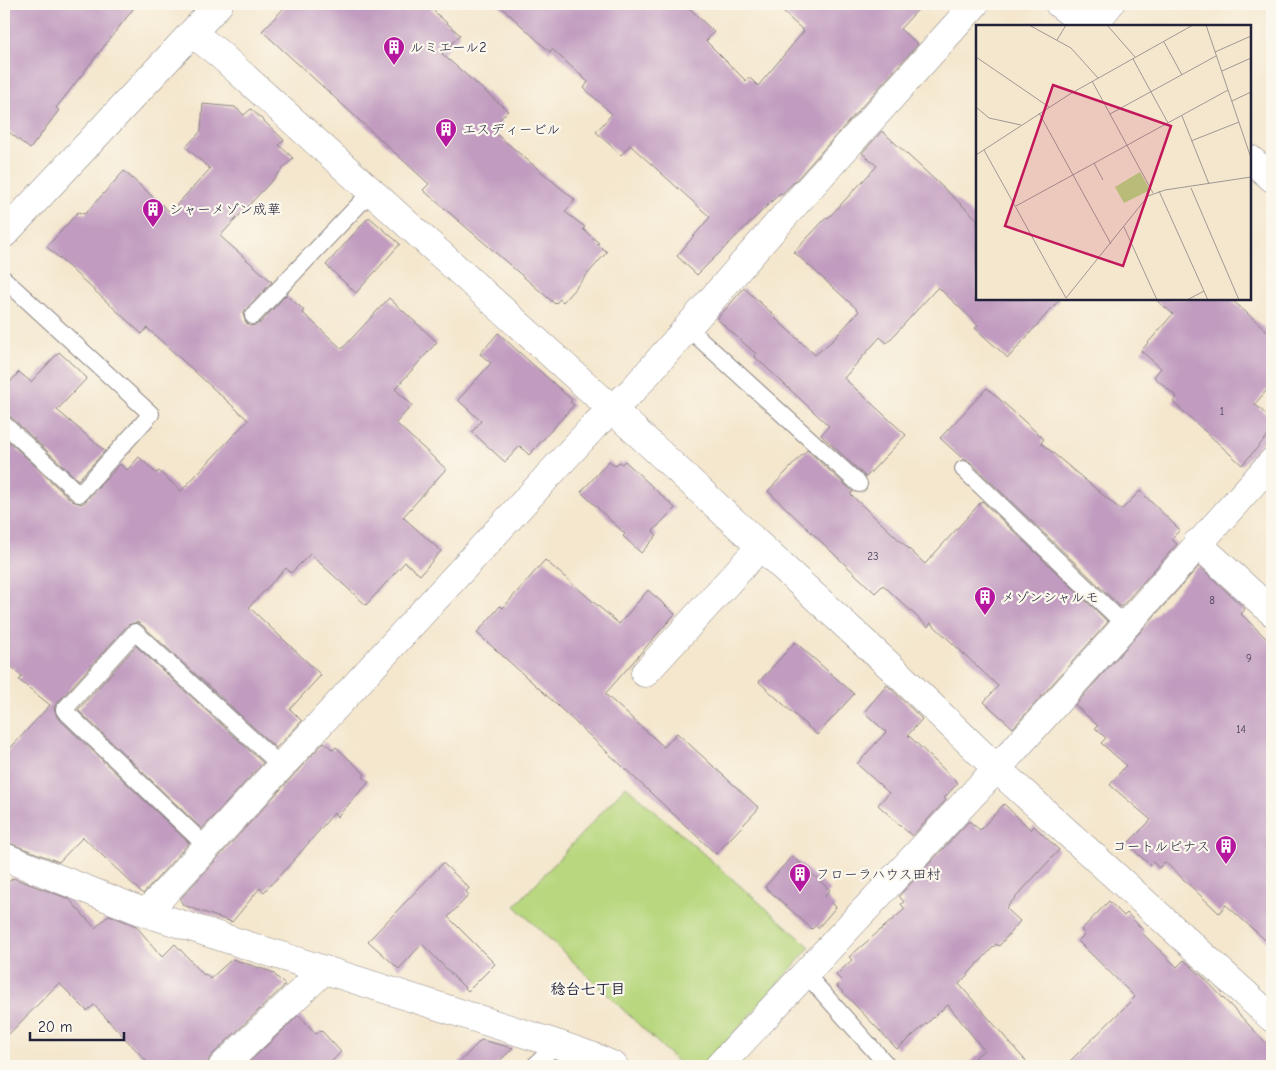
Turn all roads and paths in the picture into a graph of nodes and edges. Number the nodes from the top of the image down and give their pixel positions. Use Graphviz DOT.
graph roads {
  1 [pos="219,4"];
  2 [pos="975,4"];
  3 [pos="1058,4"];
  4 [pos="1110,4"];
  5 [pos="1086,25"];
  6 [pos="1094,25"];
  7 [pos="192,33"];
  8 [pos="1251,160"];
  9 [pos="1272,178"];
  10 [pos="371,192"];
  11 [pos="4,234"];
  12 [pos="4,279"];
  13 [pos="253,316"];
  14 [pos="688,328"];
  15 [pos="613,410"];
  16 [pos="4,424"];
  17 [pos="1272,462"];
  18 [pos="963,469"];
  19 [pos="860,484"];
  20 [pos="1197,543"];
  21 [pos="760,546"];
  22 [pos="1272,612"];
  23 [pos="1126,626"];
  24 [pos="645,673"];
  25 [pos="281,766"];
  26 [pos="996,768"];
  27 [pos="208,847"];
  28 [pos="4,858"];
  29 [pos="146,912"];
  30 [pos="324,970"];
  31 [pos="805,973"];
  32 [pos="1272,1018"];
  33 [pos="557,1044"];
  34 [pos="223,1066"];
  35 [pos="534,1066"];
  36 [pos="614,1066"];
  37 [pos="719,1066"];
  38 [pos="888,1066"];
  1 -- 7 [label="street"];
  2 -- 14 [label="street"];
  3 -- 5 [label="street"];
  4 -- 6 [label="street"];
  7 -- 10 [label="street"];
  7 -- 11 [label="street"];
  8 -- 9 [label="street"];
  10 -- 13 [label="lane"];
  10 -- 15 [label="street"];
  12 -- 16 [label="lane"];
  14 -- 15 [label="street"];
  14 -- 19 [label="lane"];
  15 -- 21 [label="street"];
  15 -- 25 [label="street"];
  17 -- 20 [label="street"];
  18 -- 23 [label="lane"];
  20 -- 22 [label="street"];
  20 -- 23 [label="street"];
  21 -- 24 [label="street"];
  21 -- 26 [label="street"];
  23 -- 26 [label="street"];
  25 -- 27 [label="street"];
  25 -- 27 [label="lane"];
  26 -- 31 [label="street"];
  26 -- 32 [label="street"];
  27 -- 29 [label="street"];
  28 -- 29 [label="street"];
  29 -- 30 [label="street"];
  30 -- 33 [label="street"];
  30 -- 34 [label="street"];
  31 -- 37 [label="street"];
  31 -- 38 [label="lane"];
  33 -- 35 [label="lane"];
  33 -- 36 [label="street"];
}
